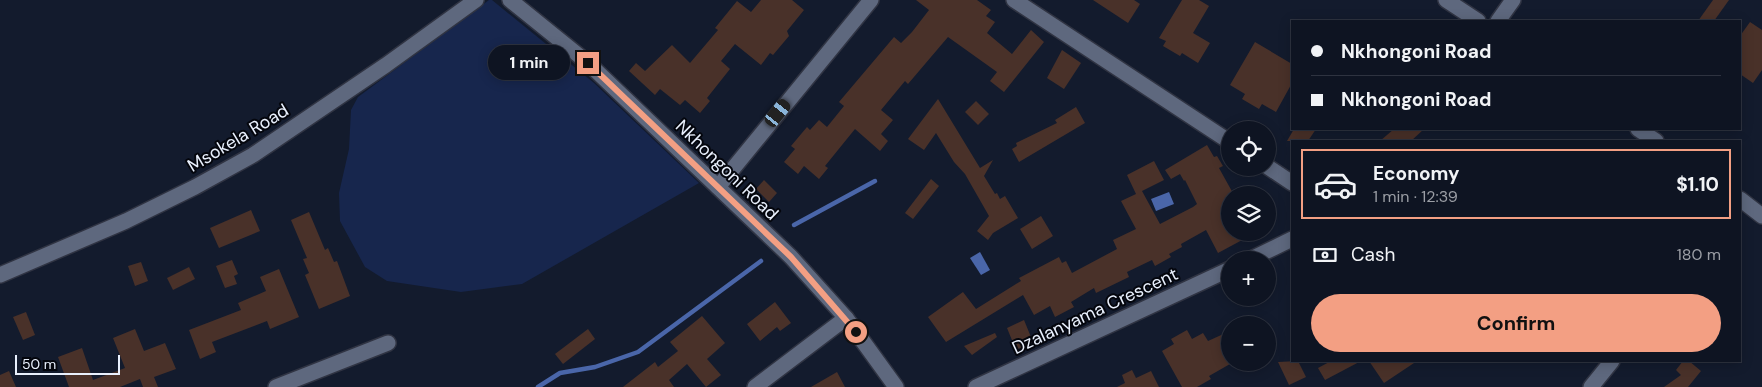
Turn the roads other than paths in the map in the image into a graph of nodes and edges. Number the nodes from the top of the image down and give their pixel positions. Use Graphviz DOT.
graph roads {
  1 [pos="476,0"];
  2 [pos="510,0"];
  3 [pos="871,0"];
  4 [pos="1014,0"];
  5 [pos="1446,0"];
  6 [pos="1512,0"];
  7 [pos="1476,20"];
  8 [pos="1499,20"];
  9 [pos="1640,130"];
  10 [pos="1221,136"];
  11 [pos="1654,140"];
  12 [pos="1276,172"];
  13 [pos="1291,182"];
  14 [pos="718,187"];
  15 [pos="1741,203"];
  16 [pos="1762,216"];
  17 [pos="1291,239"];
  18 [pos="1267,251"];
  19 [pos="1221,273"];
  20 [pos="0,275"];
  21 [pos="846,318"];
  22 [pos="388,343"];
  23 [pos="1611,362"];
  24 [pos="276,387"];
  25 [pos="755,387"];
  26 [pos="896,387"];
  27 [pos="976,387"];
  28 [pos="1591,387"];
  1 -- 20 [label="street, Msokela Road"];
  2 -- 14 [label="street, Nkhongoni Road"];
  3 -- 14 [label="street"];
  4 -- 10 [label="street"];
  5 -- 7 [label="street"];
  6 -- 8 [label="street"];
  9 -- 11 [label="street"];
  12 -- 13 [label="street"];
  14 -- 21 [label="street, Nkhongoni Road"];
  15 -- 16 [label="street"];
  17 -- 18 [label="street"];
  19 -- 27 [label="street, Dzalanyama Crescent"];
  21 -- 25 [label="street"];
  21 -- 26 [label="street, Nkhongoni Road"];
  22 -- 24 [label="street"];
  23 -- 28 [label="street"];
}
